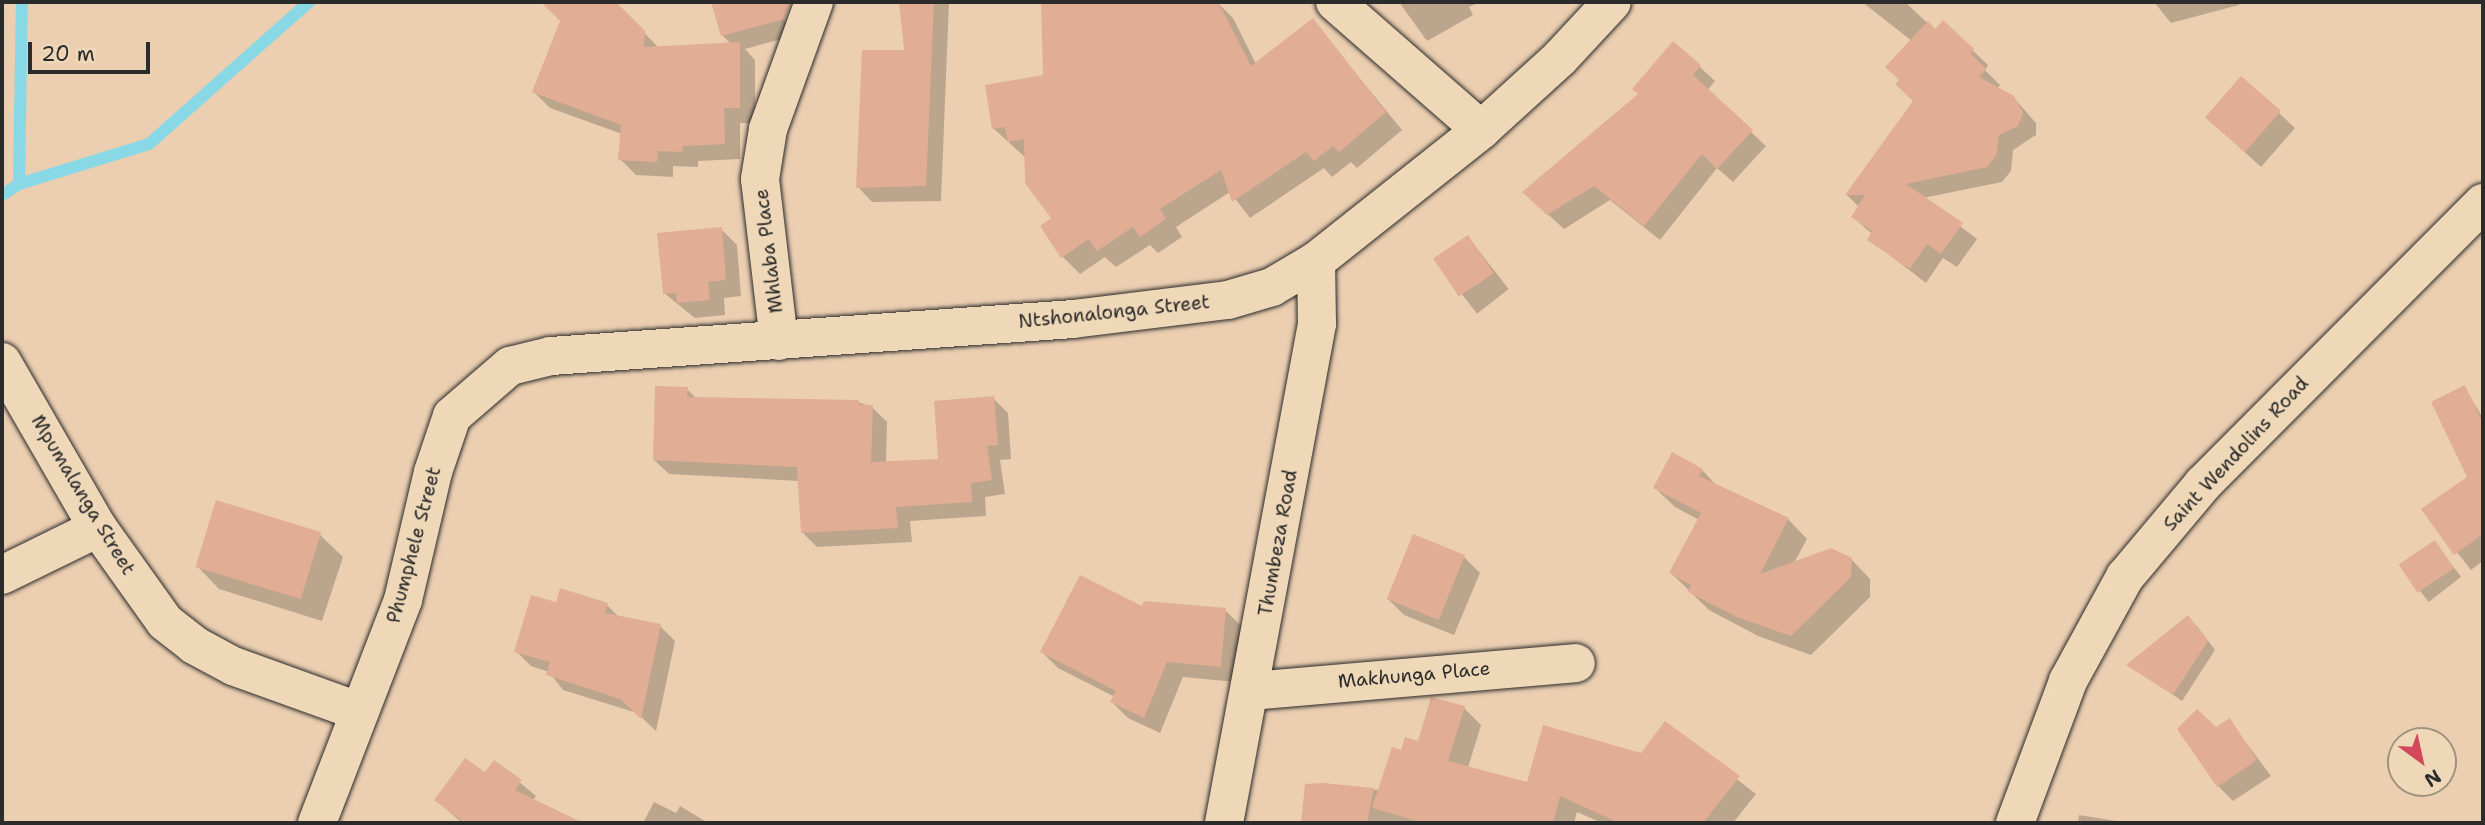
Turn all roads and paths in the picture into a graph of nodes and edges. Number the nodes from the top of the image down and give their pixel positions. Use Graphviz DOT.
graph roads {
  1 [pos="814,2"];
  2 [pos="1335,2"];
  3 [pos="1612,2"];
  4 [pos="1481,130"];
  5 [pos="2483,203"];
  6 [pos="1316,261"];
  7 [pos="779,341"];
  8 [pos="2,362"];
  9 [pos="510,366"];
  10 [pos="98,528"];
  11 [pos="2,575"];
  12 [pos="1576,663"];
  13 [pos="1251,691"];
  14 [pos="358,712"];
  15 [pos="317,823"];
  16 [pos="1224,823"];
  17 [pos="2015,823"];
  1 -- 7 [label="street, Mhlaba Place"];
  2 -- 4 [label="street"];
  3 -- 4 [label="street, Ntshonalonga Street"];
  4 -- 6 [label="street, Ntshonalonga Street"];
  5 -- 17 [label="street, Saint Wendolins Road"];
  6 -- 7 [label="street, Ntshonalonga Street"];
  6 -- 13 [label="street, Thumbeza Road"];
  7 -- 9 [label="street, Ntshonalonga Street"];
  8 -- 10 [label="street, Mpumalanga Street"];
  9 -- 14 [label="street, Phumphele Street"];
  10 -- 11 [label="street"];
  10 -- 14 [label="street, Mpumalanga Street"];
  12 -- 13 [label="street, Makhunga Place"];
  13 -- 16 [label="street, Thumbeza Road"];
  14 -- 15 [label="street, Phumphele Street"];
}
